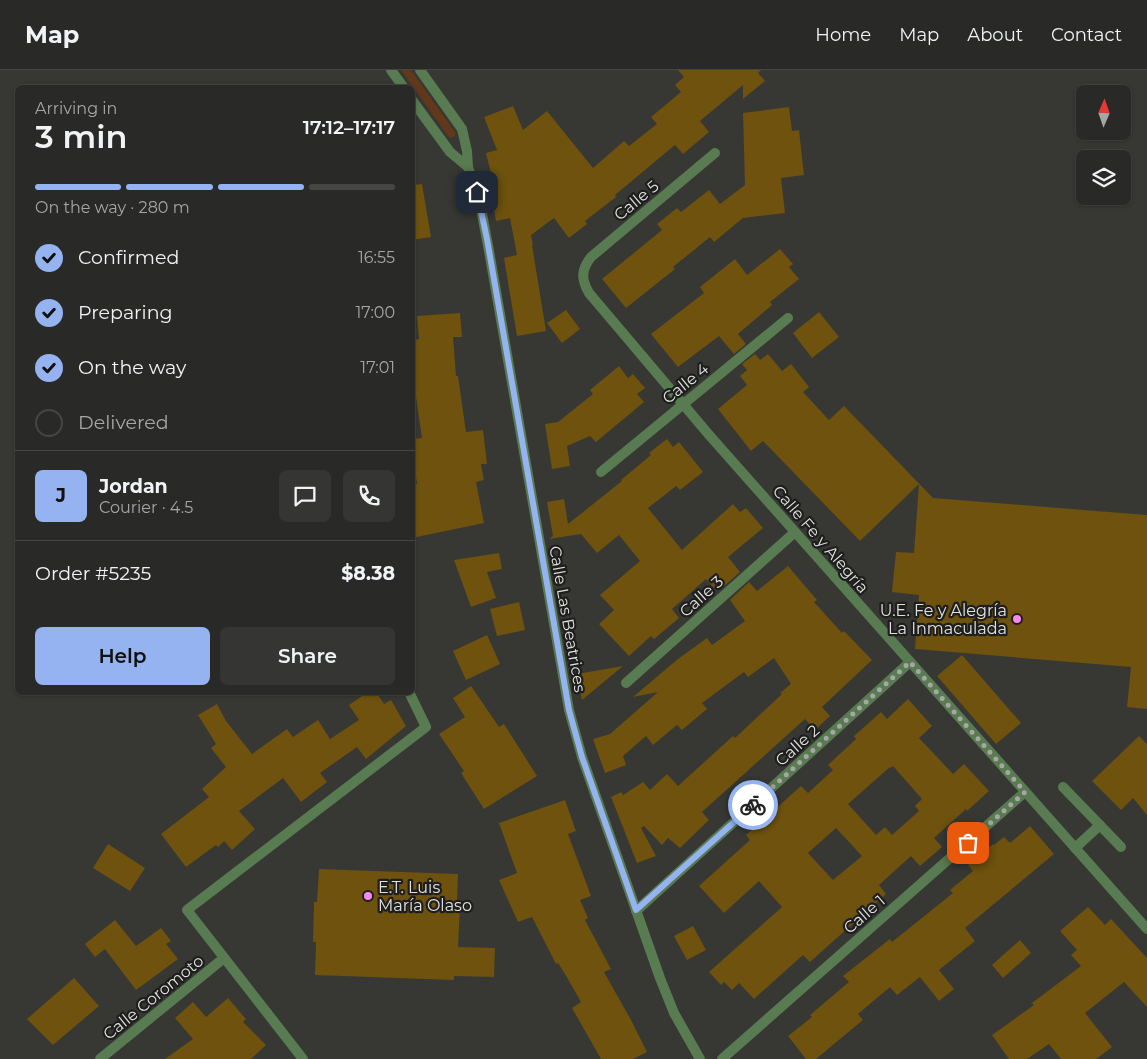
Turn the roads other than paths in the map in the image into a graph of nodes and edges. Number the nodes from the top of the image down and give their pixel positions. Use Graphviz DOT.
graph roads {
  1 [pos="391,70"];
  2 [pos="420,70"];
  3 [pos="402,85"];
  4 [pos="415,104"];
  5 [pos="714,152"];
  6 [pos="468,167"];
  7 [pos="583,274"];
  8 [pos="788,318"];
  9 [pos="683,404"];
  10 [pos="601,472"];
  11 [pos="795,532"];
  12 [pos="910,662"];
  13 [pos="626,683"];
  14 [pos="410,695"];
  15 [pos="1063,787"];
  16 [pos="1025,792"];
  17 [pos="1100,825"];
  18 [pos="1121,847"];
  19 [pos="1075,848"];
  20 [pos="636,910"];
  21 [pos="1147,929"];
  22 [pos="224,958"];
  23 [pos="100,1059"];
  24 [pos="303,1059"];
  25 [pos="700,1059"];
  26 [pos="722,1059"];
  1 -- 3 [label="street"];
  2 -- 6 [label="street, Calle Las Beatrices"];
  4 -- 6 [label="street"];
  5 -- 7 [label="street, Calle 5"];
  6 -- 20 [label="street, Calle Las Beatrices"];
  7 -- 9 [label="street, Calle Fe y Alegría"];
  8 -- 9 [label="street, Calle 4"];
  9 -- 10 [label="street, Calle 4"];
  9 -- 11 [label="street, Calle Fe y Alegría"];
  11 -- 12 [label="street, Calle Fe y Alegría"];
  11 -- 13 [label="street, Calle 3"];
  12 -- 16 [label="street, Calle Fe y Alegría"];
  12 -- 20 [label="street, Calle 2"];
  14 -- 22 [label="street"];
  15 -- 17 [label="street"];
  16 -- 19 [label="street, Calle Fe y Alegría"];
  16 -- 26 [label="street, Calle 1"];
  17 -- 18 [label="street"];
  17 -- 19 [label="street"];
  19 -- 21 [label="street, Calle Fe y Alegría"];
  20 -- 25 [label="street, Calle Las Beatrices"];
  22 -- 23 [label="street, Calle Coromoto"];
  22 -- 24 [label="street"];
}
